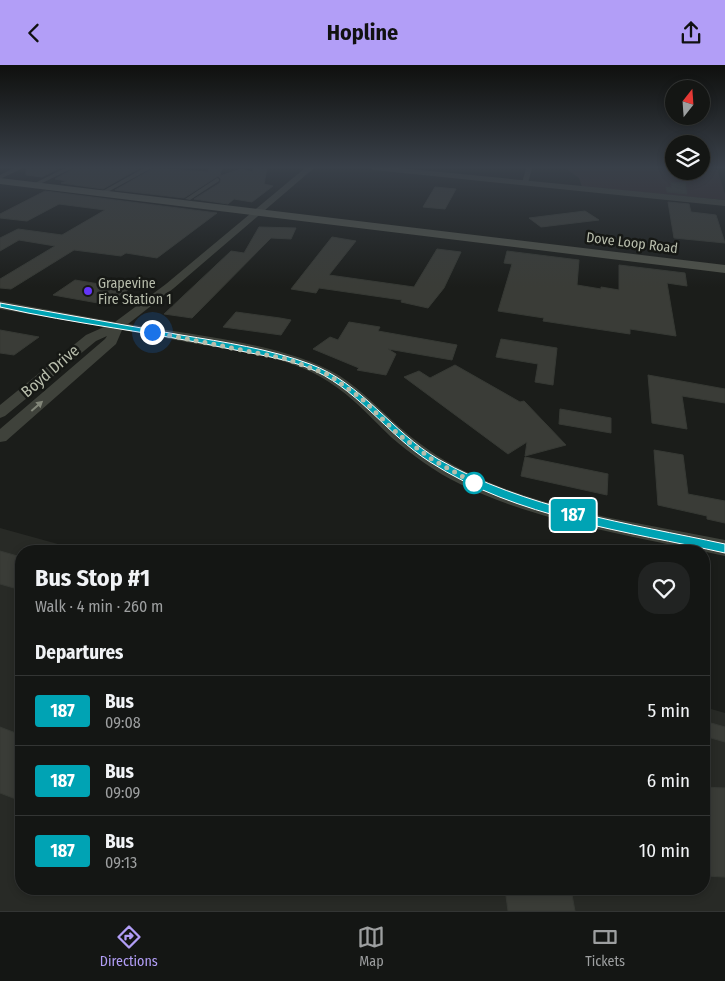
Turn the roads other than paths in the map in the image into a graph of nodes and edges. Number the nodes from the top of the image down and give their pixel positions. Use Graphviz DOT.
graph roads {
  1 [pos="239,207"];
  2 [pos="244,207"];
  3 [pos="264,207"];
  4 [pos="261,210"];
  5 [pos="596,250"];
  6 [pos="725,263"];
  7 [pos="725,269"];
  8 [pos="0,305"];
  9 [pos="117,326"];
  10 [pos="2,415"];
  11 [pos="20,421"];
  12 [pos="0,437"];
  13 [pos="725,548"];
  1 -- 4 [label="main road, Dove Loop Road"];
  2 -- 4 [label="main road, Dove Loop Road"];
  3 -- 4 [label="street, Boyd Drive"];
  4 -- 5 [label="main road, Dove Loop Road"];
  4 -- 9 [label="street, Boyd Drive"];
  5 -- 6 [label="main road, Dove Loop Road"];
  5 -- 7 [label="main road, Dove Loop Road"];
  8 -- 9 [label="street"];
  9 -- 10 [label="street, Boyd Drive"];
  11 -- 9 [label="street, Boyd Drive, one-way"];
  9 -- 13 [label="street"];
  10 -- 11 [label="street"];
  11 -- 12 [label="street, Boyd Drive"];
}
